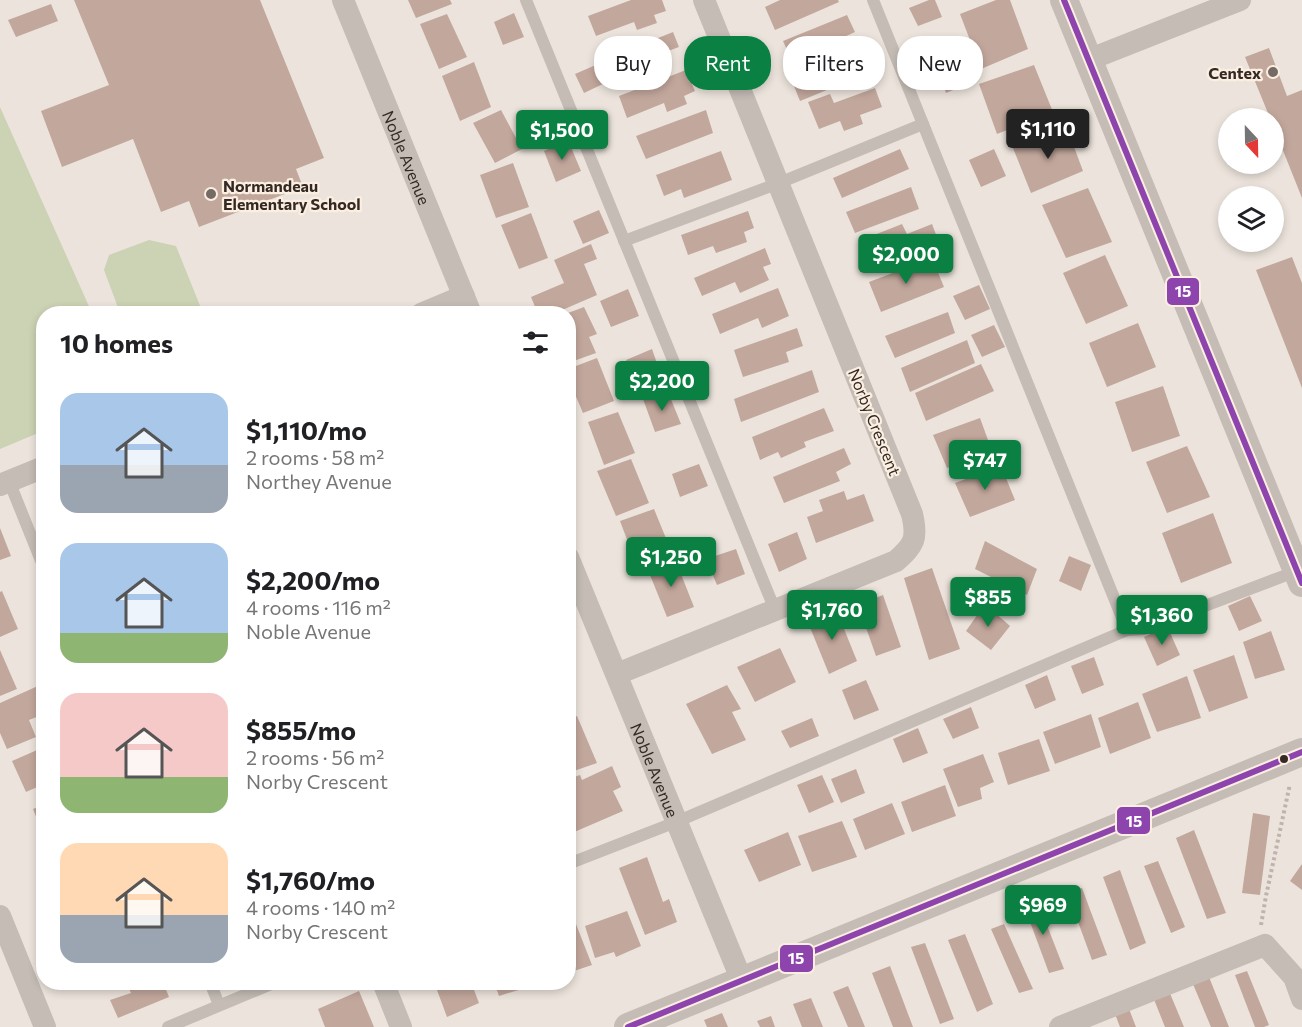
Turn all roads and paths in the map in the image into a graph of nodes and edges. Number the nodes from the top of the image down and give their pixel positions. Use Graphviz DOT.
graph roads {
  1 [pos="343,0"];
  2 [pos="526,0"];
  3 [pos="704,0"];
  4 [pos="873,0"];
  5 [pos="1064,0"];
  6 [pos="1240,0"];
  7 [pos="1088,60"];
  8 [pos="923,124"];
  9 [pos="778,183"];
  10 [pos="624,241"];
  11 [pos="467,305"];
  12 [pos="36,470"];
  13 [pos="4,483"];
  14 [pos="36,551"];
  15 [pos="576,575"];
  16 [pos="1301,580"];
  17 [pos="775,610"];
  18 [pos="1127,630"];
  19 [pos="617,674"];
  20 [pos="1302,752"];
  21 [pos="1290,784"];
  22 [pos="676,822"];
  23 [pos="576,861"];
  24 [pos="1,921"];
  25 [pos="1258,948"];
  26 [pos="742,981"];
  27 [pos="213,990"];
  28 [pos="256,990"];
  29 [pos="385,990"];
  30 [pos="1302,999"];
  31 [pos="219,1005"];
  32 [pos="45,1027"];
  33 [pos="168,1027"];
  34 [pos="401,1027"];
  35 [pos="628,1027"];
  36 [pos="1060,1027"];
  1 -- 11 [label="street, Noble Avenue"];
  2 -- 10 [label="lane"];
  3 -- 9 [label="street, Norby Crescent"];
  4 -- 8 [label="lane"];
  5 -- 7 [label="street"];
  6 -- 7 [label="street"];
  7 -- 16 [label="street"];
  8 -- 9 [label="lane"];
  8 -- 18 [label="lane"];
  9 -- 10 [label="lane"];
  9 -- 17 [label="street, Norby Crescent"];
  10 -- 17 [label="lane"];
  12 -- 13 [label="street"];
  13 -- 14 [label="lane"];
  15 -- 19 [label="street, Noble Avenue"];
  16 -- 18 [label="lane"];
  17 -- 19 [label="street, Norby Crescent"];
  18 -- 22 [label="lane"];
  19 -- 22 [label="street, Noble Avenue"];
  20 -- 26 [label="street"];
  21 -- 25 [label="path"];
  22 -- 23 [label="lane"];
  22 -- 26 [label="street, Noble Avenue"];
  24 -- 32 [label="street"];
  25 -- 30 [label="street"];
  25 -- 36 [label="street"];
  26 -- 35 [label="street"];
  27 -- 31 [label="lane"];
  28 -- 31 [label="lane"];
  29 -- 34 [label="street"];
  31 -- 33 [label="lane"];
}
